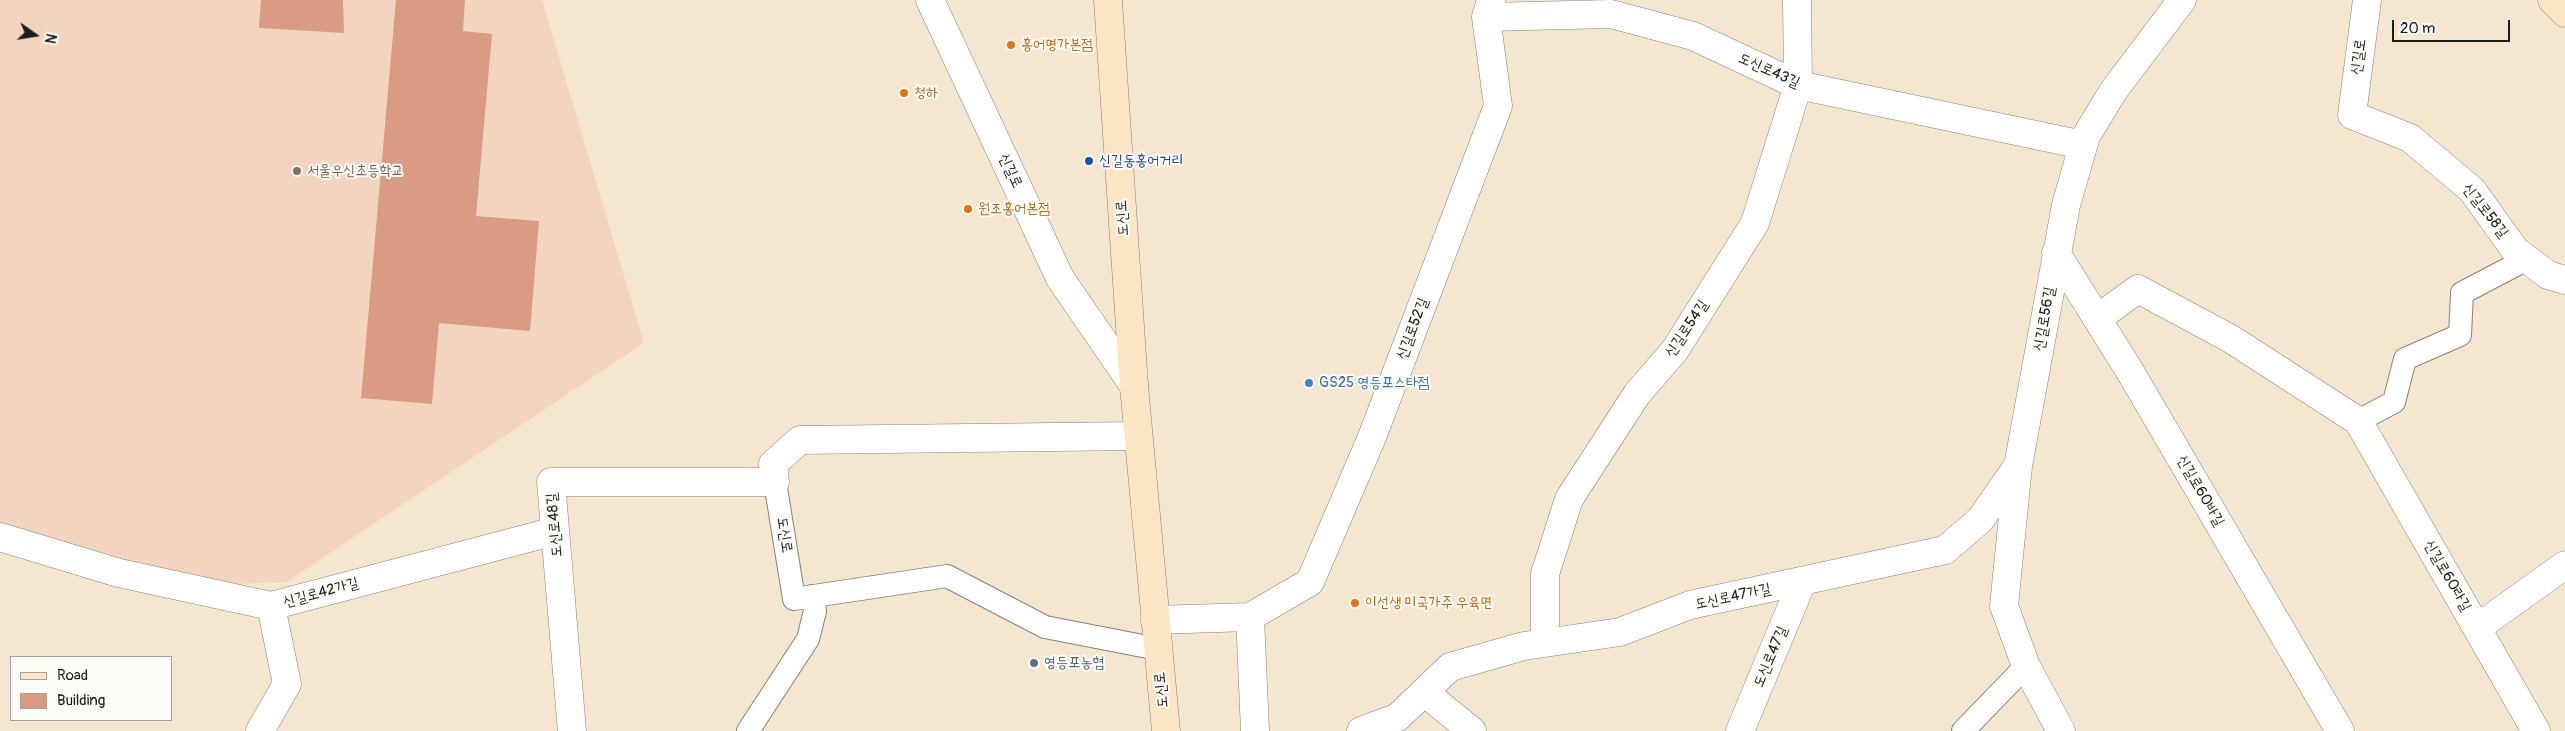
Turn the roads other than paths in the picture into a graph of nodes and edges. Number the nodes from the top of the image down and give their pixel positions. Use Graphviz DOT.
graph roads {
  1 [pos="930,0"];
  2 [pos="1108,0"];
  3 [pos="1797,0"];
  4 [pos="2182,0"];
  5 [pos="2367,0"];
  6 [pos="2552,0"];
  7 [pos="1488,8"];
  8 [pos="2565,13"];
  9 [pos="1798,86"];
  10 [pos="2352,115"];
  11 [pos="2083,144"];
  12 [pos="2056,252"];
  13 [pos="2527,259"];
  14 [pos="2565,280"];
  15 [pos="2097,319"];
  16 [pos="1134,386"];
  17 [pos="2358,421"];
  18 [pos="1138,436"];
  19 [pos="2018,466"];
  20 [pos="775,482"];
  21 [pos="555,531"];
  22 [pos="0,536"];
  23 [pos="2565,565"];
  24 [pos="1802,582"];
  25 [pos="812,596"];
  26 [pos="271,606"];
  27 [pos="1250,616"];
  28 [pos="1156,620"];
  29 [pos="2477,628"];
  30 [pos="1545,642"];
  31 [pos="1158,649"];
  32 [pos="2026,666"];
  33 [pos="1424,692"];
  34 [pos="260,731"];
  35 [pos="572,731"];
  36 [pos="748,731"];
  37 [pos="1166,731"];
  38 [pos="1255,731"];
  39 [pos="1361,731"];
  40 [pos="1472,731"];
  41 [pos="1740,731"];
  42 [pos="1963,731"];
  43 [pos="2061,731"];
  44 [pos="2340,731"];
  45 [pos="2536,731"];
  1 -- 16 [label="street, 신길로"];
  2 -- 16 [label="main road, 도신로"];
  3 -- 9 [label="street, 신길로54길"];
  4 -- 11 [label="street, 신길로56길"];
  5 -- 10 [label="street, 신길로"];
  6 -- 8 [label="main road"];
  7 -- 9 [label="street, 도신로43길"];
  7 -- 27 [label="street, 신길로52길"];
  9 -- 11 [label="street, 도신로43길"];
  9 -- 30 [label="street, 신길로54길"];
  10 -- 13 [label="street, 신길로58길"];
  11 -- 12 [label="street, 신길로56길"];
  12 -- 15 [label="street, 신길로60바길"];
  12 -- 19 [label="street, 신길로56길"];
  13 -- 14 [label="street, 신길로58길"];
  13 -- 17 [label="lane"];
  15 -- 17 [label="street, 신길로60라길"];
  15 -- 44 [label="street, 신길로60바길"];
  16 -- 18 [label="main road, 도신로"];
  17 -- 29 [label="street, 신길로60라길"];
  18 -- 20 [label="street, 도신로"];
  18 -- 28 [label="main road, 도신로"];
  19 -- 24 [label="street, 도신로47가길"];
  19 -- 32 [label="street, 신길로56길"];
  20 -- 21 [label="street, 도신로48길"];
  20 -- 25 [label="lane, 도신로"];
  21 -- 26 [label="street, 신길로42가길"];
  21 -- 35 [label="street, 도신로48길"];
  22 -- 26 [label="street, 신길로42가길"];
  23 -- 29 [label="street"];
  24 -- 30 [label="street, 도신로47가길"];
  24 -- 41 [label="street, 도신로47길"];
  25 -- 31 [label="lane, 도신로"];
  25 -- 36 [label="lane"];
  26 -- 34 [label="street"];
  27 -- 28 [label="street, 신길로52길"];
  27 -- 38 [label="street"];
  28 -- 31 [label="main road, 도신로"];
  29 -- 45 [label="street, 신길로60라길"];
  30 -- 33 [label="street, 도신로47가길"];
  31 -- 37 [label="main road, 도신로"];
  32 -- 42 [label="lane"];
  32 -- 43 [label="street, 신길로56길"];
  33 -- 39 [label="street"];
  33 -- 40 [label="street"];
}
